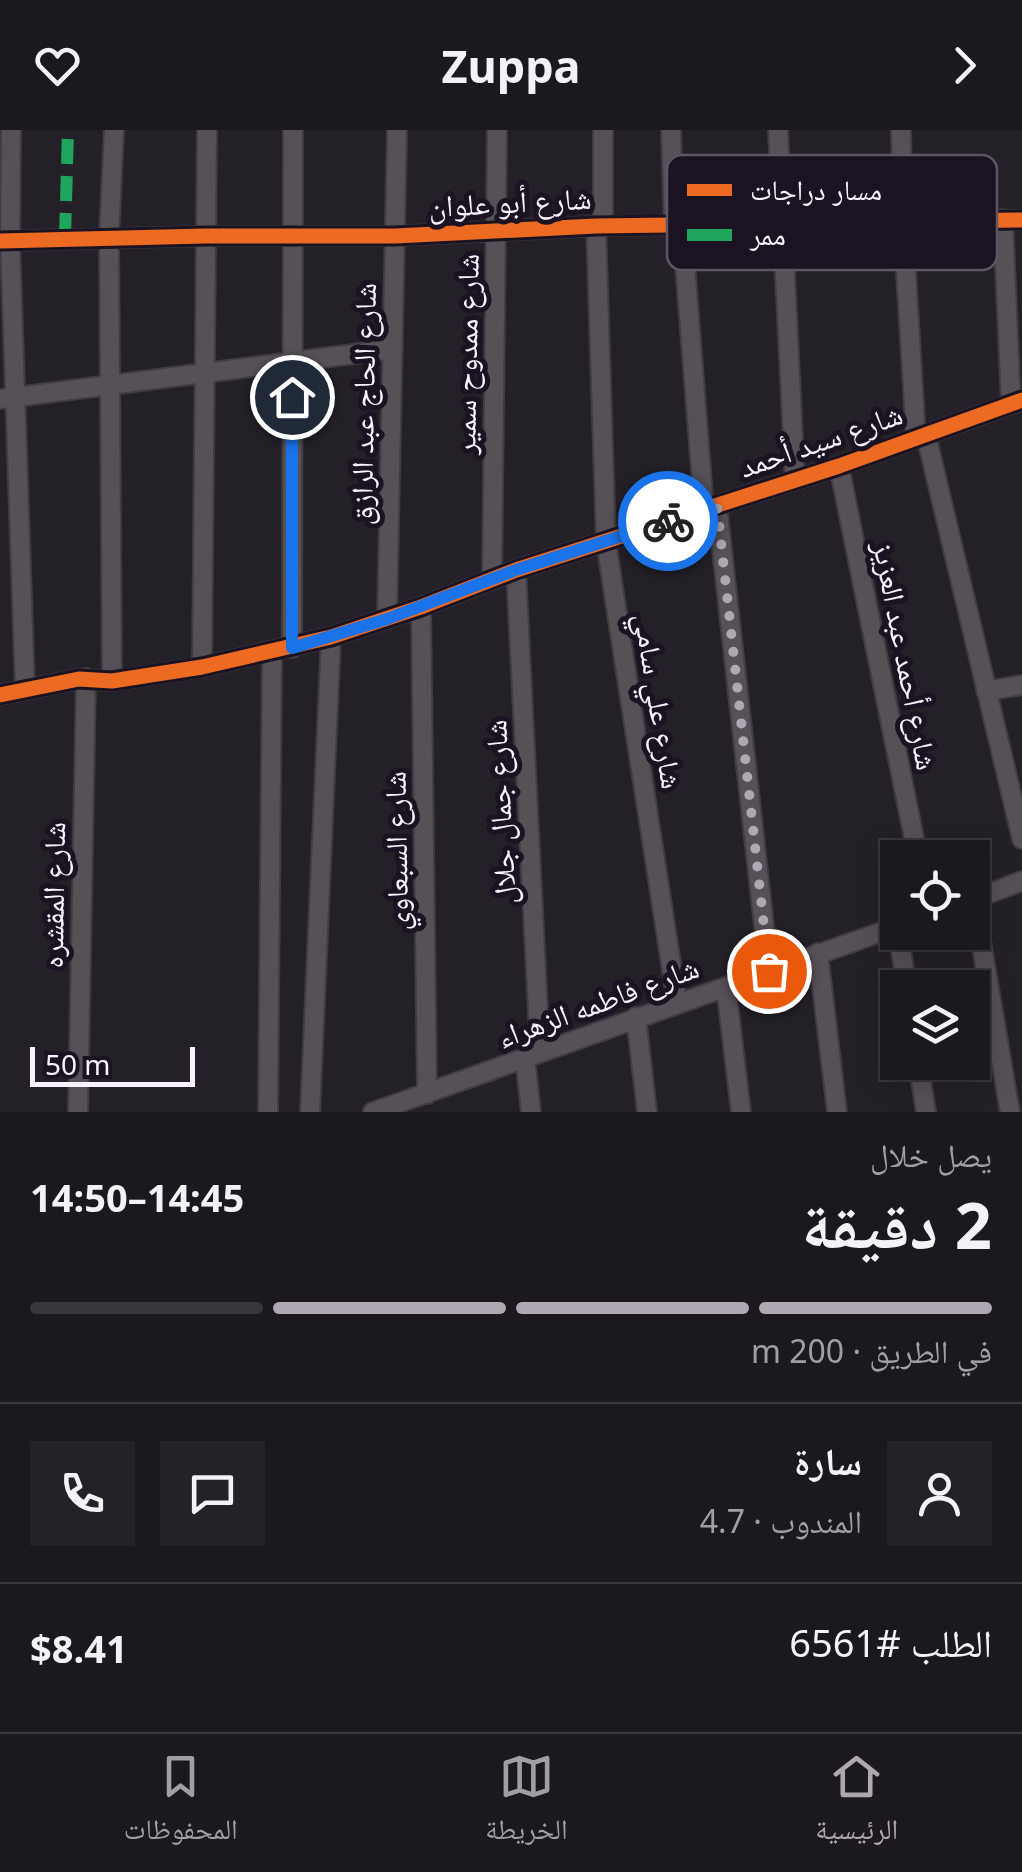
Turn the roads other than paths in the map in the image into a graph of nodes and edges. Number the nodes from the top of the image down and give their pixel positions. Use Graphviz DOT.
graph roads {
  1 [pos="11,130"];
  2 [pos="114,130"];
  3 [pos="206,130"];
  4 [pos="293,130"];
  5 [pos="397,130"];
  6 [pos="496,130"];
  7 [pos="603,130"];
  8 [pos="671,130"];
  9 [pos="778,130"];
  10 [pos="902,130"];
  11 [pos="673,155"];
  12 [pos="779,155"];
  13 [pos="902,155"];
  14 [pos="1013,220"];
  15 [pos="600,226"];
  16 [pos="667,226"];
  17 [pos="496,230"];
  18 [pos="204,236"];
  19 [pos="293,236"];
  20 [pos="395,236"];
  21 [pos="109,237"];
  22 [pos="5,241"];
  23 [pos="683,270"];
  24 [pos="784,270"];
  25 [pos="907,270"];
  26 [pos="393,350"];
  27 [pos="292,362"];
  28 [pos="202,372"];
  29 [pos="111,384"];
  30 [pos="8,399"];
  31 [pos="1016,402"];
  32 [pos="921,436"];
  33 [pos="839,466"];
  34 [pos="795,480"];
  35 [pos="710,508"];
  36 [pos="606,542"];
  37 [pos="516,570"];
  38 [pos="492,579"];
  39 [pos="421,607"];
  40 [pos="387,619"];
  41 [pos="331,637"];
  42 [pos="292,648"];
  43 [pos="272,653"];
  44 [pos="202,667"];
  45 [pos="86,678"];
  46 [pos="112,681"];
  47 [pos="1022,685"];
  48 [pos="26,690"];
  49 [pos="986,691"];
  50 [pos="0,696"];
  51 [pos="1022,839"];
  52 [pos="914,840"];
  53 [pos="1022,882"];
  54 [pos="990,894"];
  55 [pos="880,933"];
  56 [pos="982,950"];
  57 [pos="818,952"];
  58 [pos="769,971"];
  59 [pos="726,987"];
  60 [pos="677,1003"];
  61 [pos="636,1017"];
  62 [pos="533,1055"];
  63 [pos="921,1080"];
  64 [pos="428,1094"];
  65 [pos="403,1107"];
  66 [pos="78,1112"];
  67 [pos="268,1112"];
  68 [pos="310,1112"];
  69 [pos="373,1112"];
  70 [pos="530,1112"];
  71 [pos="648,1112"];
  72 [pos="741,1112"];
  73 [pos="837,1112"];
  74 [pos="926,1112"];
  75 [pos="1010,1112"];
  1 -- 22 [label="street"];
  2 -- 21 [label="street"];
  3 -- 18 [label="street"];
  4 -- 19 [label="street"];
  5 -- 20 [label="street, شارع الحاج عبد الرازق"];
  6 -- 17 [label="street, شارع ممدوح سمير"];
  7 -- 15 [label="street, شارع علي سامي"];
  8 -- 11 [label="street"];
  9 -- 12 [label="street"];
  10 -- 13 [label="street"];
  14 -- 31 [label="street"];
  15 -- 16 [label="street, شارع أبو علوان"];
  15 -- 17 [label="street, شارع أبو علوان"];
  15 -- 36 [label="street, شارع علي سامي"];
  17 -- 20 [label="street, شارع أبو علوان"];
  17 -- 38 [label="street, شارع ممدوح سمير"];
  18 -- 19 [label="street, شارع أبو علوان"];
  18 -- 21 [label="street, شارع أبو علوان"];
  18 -- 28 [label="street"];
  19 -- 20 [label="street, شارع أبو علوان"];
  19 -- 27 [label="street"];
  20 -- 26 [label="street, شارع الحاج عبد الرازق"];
  21 -- 22 [label="street, شارع أبو علوان"];
  21 -- 29 [label="street"];
  22 -- 30 [label="street"];
  23 -- 35 [label="street"];
  24 -- 34 [label="street"];
  25 -- 32 [label="street"];
  26 -- 27 [label="street"];
  26 -- 40 [label="street, شارع الحاج عبد الرازق"];
  27 -- 28 [label="street"];
  27 -- 42 [label="street"];
  28 -- 29 [label="street"];
  28 -- 44 [label="street"];
  29 -- 30 [label="street"];
  29 -- 46 [label="street"];
  30 -- 48 [label="street"];
  31 -- 32 [label="street, شارع سيد أحمد"];
  32 -- 33 [label="street, شارع سيد أحمد"];
  32 -- 49 [label="street"];
  33 -- 34 [label="street, شارع سيد أحمد"];
  33 -- 52 [label="street, شارع أحمد عبد العزيز"];
  34 -- 35 [label="street, شارع سيد أحمد"];
  35 -- 36 [label="street, شارع سيد أحمد"];
  35 -- 58 [label="street"];
  36 -- 37 [label="street, شارع سيد أحمد"];
  36 -- 60 [label="street, شارع علي سامي"];
  37 -- 38 [label="street, شارع سيد أحمد"];
  37 -- 62 [label="street, شارع جمال جلال"];
  38 -- 39 [label="street, شارع سيد أحمد"];
  39 -- 40 [label="street, شارع سيد أحمد"];
  39 -- 64 [label="street, شارع السبعاوي"];
  40 -- 41 [label="street, شارع سيد أحمد"];
  41 -- 42 [label="street, شارع سيد أحمد"];
  41 -- 68 [label="street"];
  42 -- 43 [label="street, شارع سيد أحمد"];
  43 -- 44 [label="street, شارع سيد أحمد"];
  43 -- 67 [label="street"];
  44 -- 46 [label="street, شارع سيد أحمد"];
  45 -- 46 [label="street, شارع سيد أحمد"];
  45 -- 48 [label="street, شارع سيد أحمد"];
  45 -- 66 [label="street, شارع المقشره"];
  47 -- 49 [label="street"];
  48 -- 50 [label="street, شارع سيد أحمد"];
  49 -- 51 [label="street"];
  53 -- 54 [label="street"];
  55 -- 57 [label="street, شارع فاطمه الزهراء"];
  56 -- 75 [label="street"];
  57 -- 58 [label="street, شارع فاطمه الزهراء"];
  57 -- 73 [label="street"];
  58 -- 59 [label="street, شارع فاطمه الزهراء"];
  59 -- 60 [label="street, شارع فاطمه الزهراء"];
  59 -- 72 [label="street"];
  60 -- 61 [label="street, شارع فاطمه الزهراء"];
  61 -- 62 [label="street, شارع فاطمه الزهراء"];
  61 -- 71 [label="street"];
  62 -- 64 [label="street, شارع فاطمه الزهراء"];
  62 -- 70 [label="street, شارع جمال جلال"];
  63 -- 74 [label="street"];
  64 -- 65 [label="street, شارع فاطمه الزهراء"];
  65 -- 69 [label="street, شارع فاطمه الزهراء"];
}
